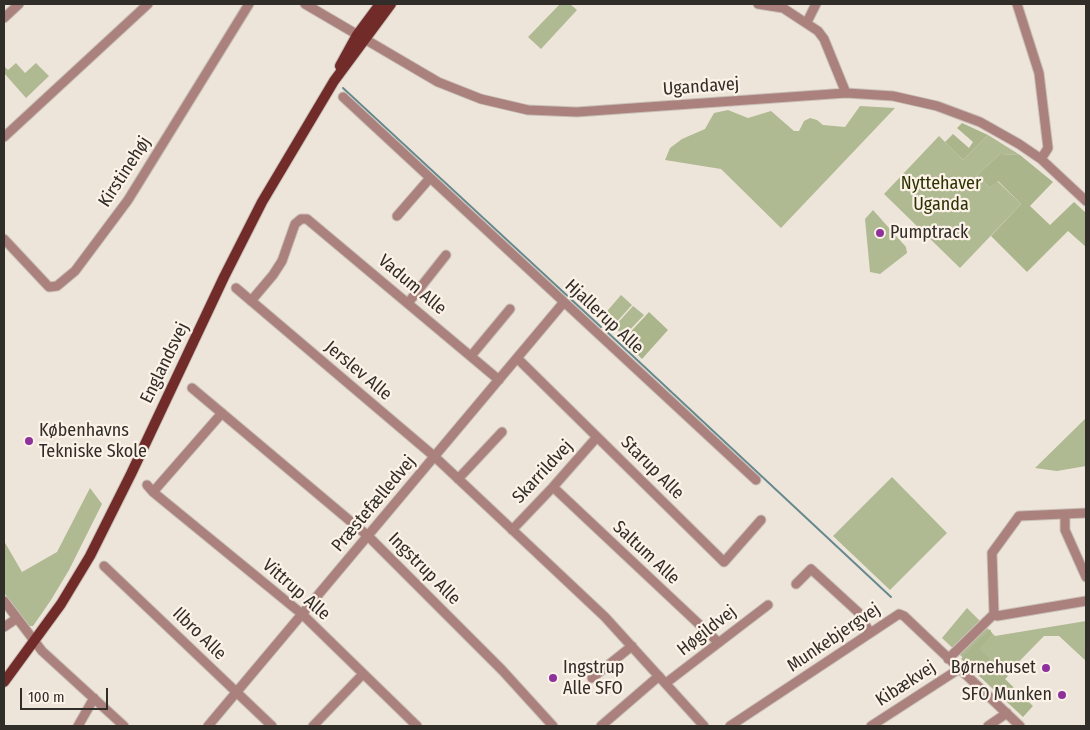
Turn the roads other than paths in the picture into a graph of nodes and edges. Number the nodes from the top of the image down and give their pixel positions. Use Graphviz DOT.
graph roads {
  1 [pos="19,4"];
  2 [pos="148,4"];
  3 [pos="249,4"];
  4 [pos="305,4"];
  5 [pos="380,4"];
  6 [pos="391,4"];
  7 [pos="758,4"];
  8 [pos="816,4"];
  9 [pos="1017,4"];
  10 [pos="4,18"];
  11 [pos="807,22"];
  12 [pos="361,38"];
  13 [pos="846,93"];
  14 [pos="343,98"];
  15 [pos="4,137"];
  16 [pos="1041,159"];
  17 [pos="430,178"];
  18 [pos="1086,201"];
  19 [pos="398,216"];
  20 [pos="4,238"];
  21 [pos="446,255"];
  22 [pos="236,288"];
  23 [pos="251,301"];
  24 [pos="564,302"];
  25 [pos="408,303"];
  26 [pos="510,309"];
  27 [pos="471,356"];
  28 [pos="517,358"];
  29 [pos="499,380"];
  30 [pos="192,388"];
  31 [pos="222,413"];
  32 [pos="502,432"];
  33 [pos="597,437"];
  34 [pos="435,457"];
  35 [pos="458,479"];
  36 [pos="756,480"];
  37 [pos="552,487"];
  38 [pos="1086,513"];
  39 [pos="1065,514"];
  40 [pos="761,520"];
  41 [pos="512,530"];
  42 [pos="368,536"];
  43 [pos="104,566"];
  44 [pos="1086,577"];
  45 [pos="796,584"];
  46 [pos="4,601"];
  47 [pos="1086,601"];
  48 [pos="768,605"];
  49 [pos="302,614"];
  50 [pos="994,614"];
  51 [pos="16,619"];
  52 [pos="4,627"];
  53 [pos="870,633"];
  54 [pos="34,641"];
  55 [pos="718,642"];
  56 [pos="632,646"];
  57 [pos="948,659"];
  58 [pos="959,669"];
  59 [pos="363,674"];
  60 [pos="659,676"];
  61 [pos="592,678"];
  62 [pos="4,682"];
  63 [pos="666,684"];
  64 [pos="236,692"];
  65 [pos="94,698"];
  66 [pos="1006,713"];
  67 [pos="78,726"];
  68 [pos="124,726"];
  69 [pos="208,726"];
  70 [pos="272,726"];
  71 [pos="313,726"];
  72 [pos="417,726"];
  73 [pos="553,726"];
  74 [pos="601,726"];
  75 [pos="704,726"];
  76 [pos="730,726"];
  77 [pos="871,726"];
  78 [pos="988,726"];
  79 [pos="1020,726"];
  1 -- 10 [label="street"];
  2 -- 15 [label="street"];
  3 -- 20 [label="street, Kirstinehøj"];
  4 -- 12 [label="street"];
  5 -- 12 [label="main road, Englandsvej"];
  6 -- 12 [label="main road, Englandsvej"];
  7 -- 11 [label="street"];
  8 -- 11 [label="street"];
  9 -- 16 [label="street"];
  11 -- 13 [label="street"];
  12 -- 13 [label="street, Ugandavej"];
  12 -- 54 [label="main road, Englandsvej"];
  13 -- 16 [label="street, Ugandavej"];
  14 -- 17 [label="street, Hjallerup Alle"];
  16 -- 18 [label="street, Ugandavej"];
  17 -- 19 [label="street"];
  17 -- 24 [label="street, Hjallerup Alle"];
  21 -- 25 [label="street"];
  22 -- 23 [label="street, Jerslev Alle"];
  23 -- 25 [label="street, Vadum Alle"];
  23 -- 34 [label="street, Jerslev Alle"];
  24 -- 28 [label="street, Præstefælledvej"];
  24 -- 36 [label="street, Hjallerup Alle"];
  25 -- 27 [label="street, Vadum Alle"];
  26 -- 27 [label="street"];
  27 -- 29 [label="street, Vadum Alle"];
  28 -- 29 [label="street, Præstefælledvej"];
  28 -- 33 [label="street, Starup Alle"];
  29 -- 34 [label="street, Præstefælledvej"];
  30 -- 31 [label="street, Ingstrup Alle"];
  31 -- 42 [label="street, Ingstrup Alle"];
  31 -- 49 [label="street, Vittrup Alle"];
  32 -- 35 [label="street"];
  33 -- 37 [label="street, Skarrildvej"];
  33 -- 40 [label="street, Starup Alle"];
  34 -- 35 [label="street, Jerslev Alle"];
  34 -- 42 [label="street, Præstefælledvej"];
  35 -- 41 [label="street, Jerslev Alle"];
  37 -- 41 [label="street, Skarrildvej"];
  37 -- 55 [label="street, Saltum Alle"];
  38 -- 39 [label="street"];
  39 -- 44 [label="street"];
  39 -- 50 [label="street"];
  41 -- 56 [label="street, Jerslev Alle"];
  42 -- 49 [label="street, Præstefælledvej"];
  42 -- 73 [label="street, Ingstrup Alle"];
  43 -- 64 [label="street, Ilbro Alle"];
  45 -- 53 [label="street"];
  46 -- 51 [label="street"];
  47 -- 50 [label="street"];
  48 -- 55 [label="street, Høgildvej"];
  49 -- 59 [label="street, Vittrup Alle"];
  49 -- 64 [label="street, Præstefælledvej"];
  50 -- 57 [label="street"];
  51 -- 52 [label="street"];
  51 -- 54 [label="street"];
  53 -- 57 [label="street, Munkebjergvej"];
  53 -- 76 [label="street, Munkebjergvej"];
  54 -- 62 [label="main road, Englandsvej"];
  54 -- 65 [label="street"];
  55 -- 63 [label="street, Høgildvej"];
  56 -- 60 [label="street, Jerslev Alle"];
  56 -- 61 [label="street"];
  57 -- 58 [label="street, Munkebjergvej"];
  58 -- 66 [label="street, Munkebjergvej"];
  58 -- 77 [label="street, Kibækvej"];
  59 -- 71 [label="street"];
  59 -- 72 [label="street, Vittrup Alle"];
  60 -- 63 [label="street, Jerslev Alle"];
  60 -- 74 [label="street"];
  63 -- 75 [label="street, Jerslev Alle"];
  64 -- 69 [label="street, Præstefælledvej"];
  64 -- 70 [label="street, Ilbro Alle"];
  65 -- 67 [label="street"];
  65 -- 68 [label="street"];
  66 -- 78 [label="street"];
  66 -- 79 [label="street, Munkebjergvej"];
}
